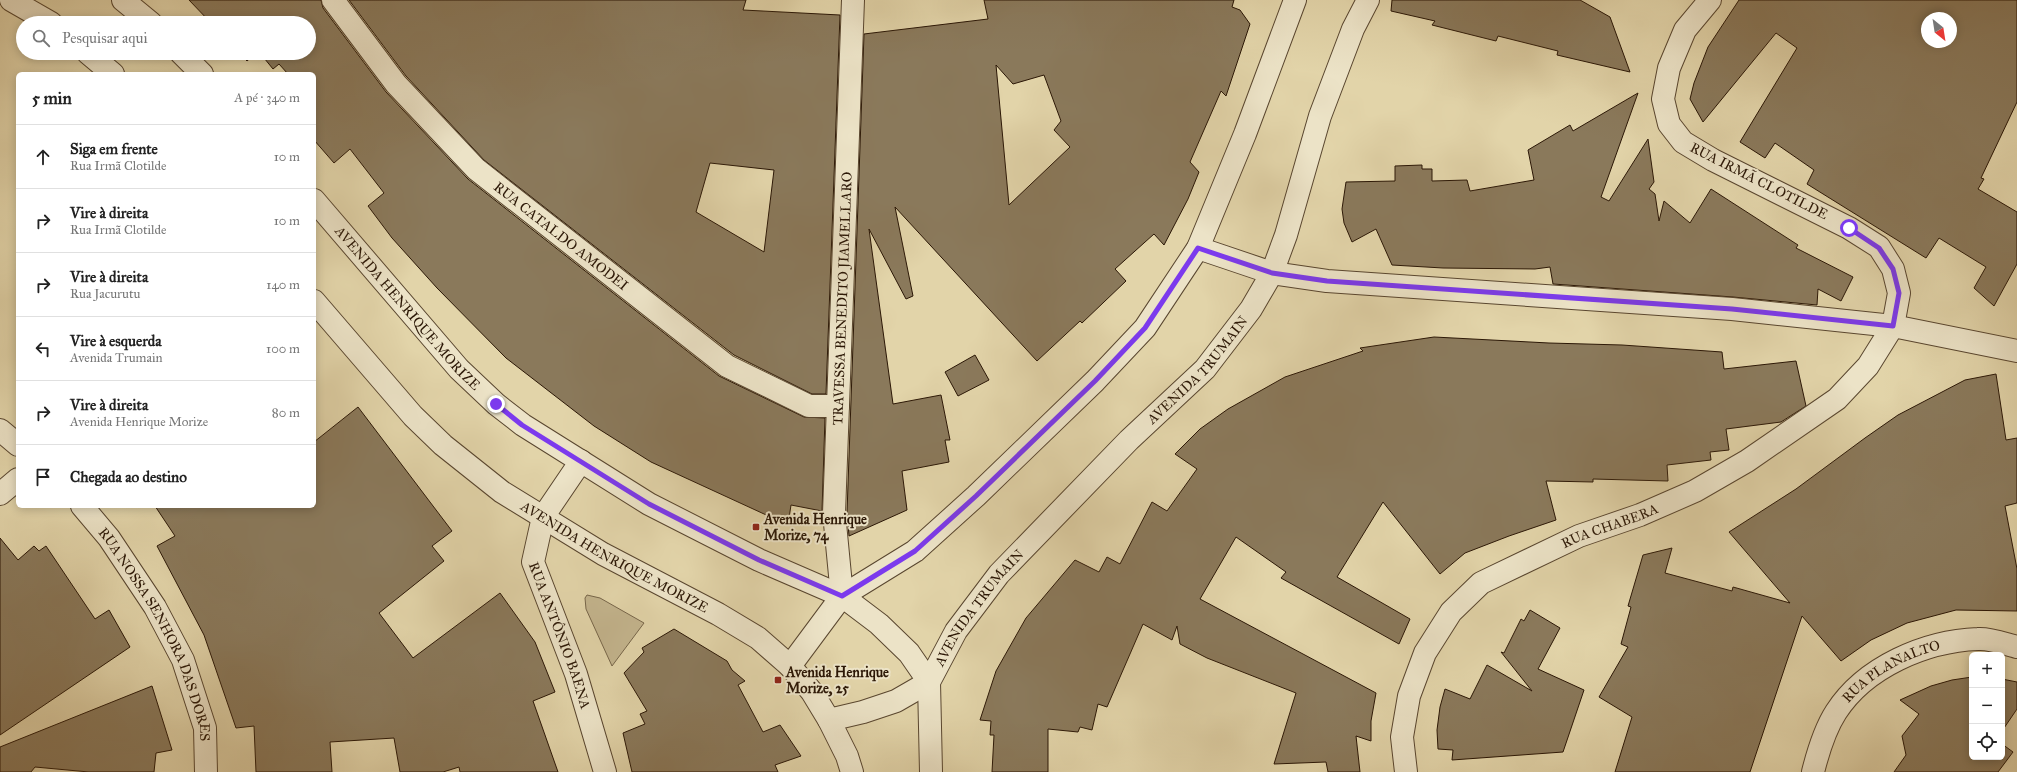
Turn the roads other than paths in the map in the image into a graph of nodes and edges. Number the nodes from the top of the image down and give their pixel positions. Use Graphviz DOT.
graph roads {
  1 [pos="10,0"];
  2 [pos="124,0"];
  3 [pos="332,0"];
  4 [pos="853,0"];
  5 [pos="1295,0"];
  6 [pos="1368,0"];
  7 [pos="1710,0"];
  8 [pos="38,16"];
  9 [pos="143,16"];
  10 [pos="96,60"];
  11 [pos="189,60"];
  12 [pos="111,72"];
  13 [pos="200,72"];
  14 [pos="316,202"];
  15 [pos="1198,248"];
  16 [pos="1272,273"];
  17 [pos="316,303"];
  18 [pos="1893,326"];
  19 [pos="2017,351"];
  20 [pos="838,406"];
  21 [pos="0,430"];
  22 [pos="16,443"];
  23 [pos="581,462"];
  24 [pos="16,481"];
  25 [pos="0,494"];
  26 [pos="84,508"];
  27 [pos="542,517"];
  28 [pos="842,596"];
  29 [pos="2017,646"];
  30 [pos="790,666"];
  31 [pos="929,682"];
  32 [pos="829,720"];
  33 [pos="206,772"];
  34 [pos="605,772"];
  35 [pos="852,772"];
  36 [pos="930,772"];
  37 [pos="1406,772"];
  38 [pos="1813,772"];
  1 -- 8 [label="street"];
  2 -- 9 [label="street"];
  3 -- 20 [label="street, RUA CATALDO AMODEI"];
  4 -- 20 [label="street, TRAVESSA BENEDITO JIAMELLARO"];
  5 -- 15 [label="street"];
  6 -- 16 [label="street, AVENIDA TRUMAIN"];
  7 -- 18 [label="street, RUA IRMÃ CLOTILDE"];
  10 -- 12 [label="street"];
  11 -- 13 [label="street"];
  14 -- 23 [label="street, AVENIDA HENRIQUE MORIZE"];
  15 -- 16 [label="street"];
  15 -- 28 [label="street"];
  16 -- 18 [label="street"];
  16 -- 31 [label="street, AVENIDA TRUMAIN"];
  17 -- 27 [label="street, AVENIDA HENRIQUE MORIZE"];
  18 -- 19 [label="street"];
  18 -- 37 [label="street, RUA CHABERA"];
  20 -- 28 [label="street, TRAVESSA BENEDITO JIAMELLARO"];
  21 -- 22 [label="street"];
  23 -- 27 [label="street, RUA ANTÔNIO BAENA"];
  23 -- 28 [label="street, AVENIDA HENRIQUE MORIZE"];
  24 -- 25 [label="street"];
  26 -- 33 [label="street, RUA NOSSA SENHORA DAS DORES"];
  27 -- 30 [label="street, AVENIDA HENRIQUE MORIZE"];
  27 -- 34 [label="street, RUA ANTÔNIO BAENA"];
  28 -- 30 [label="street"];
  28 -- 31 [label="street, AVENIDA TRUMAIN"];
  29 -- 38 [label="street, RUA PLANALTO"];
  30 -- 32 [label="street"];
  31 -- 32 [label="street, AVENIDA TRUMAIN"];
  31 -- 36 [label="street, AVENIDA TRUMAIN"];
  32 -- 35 [label="street"];
}
